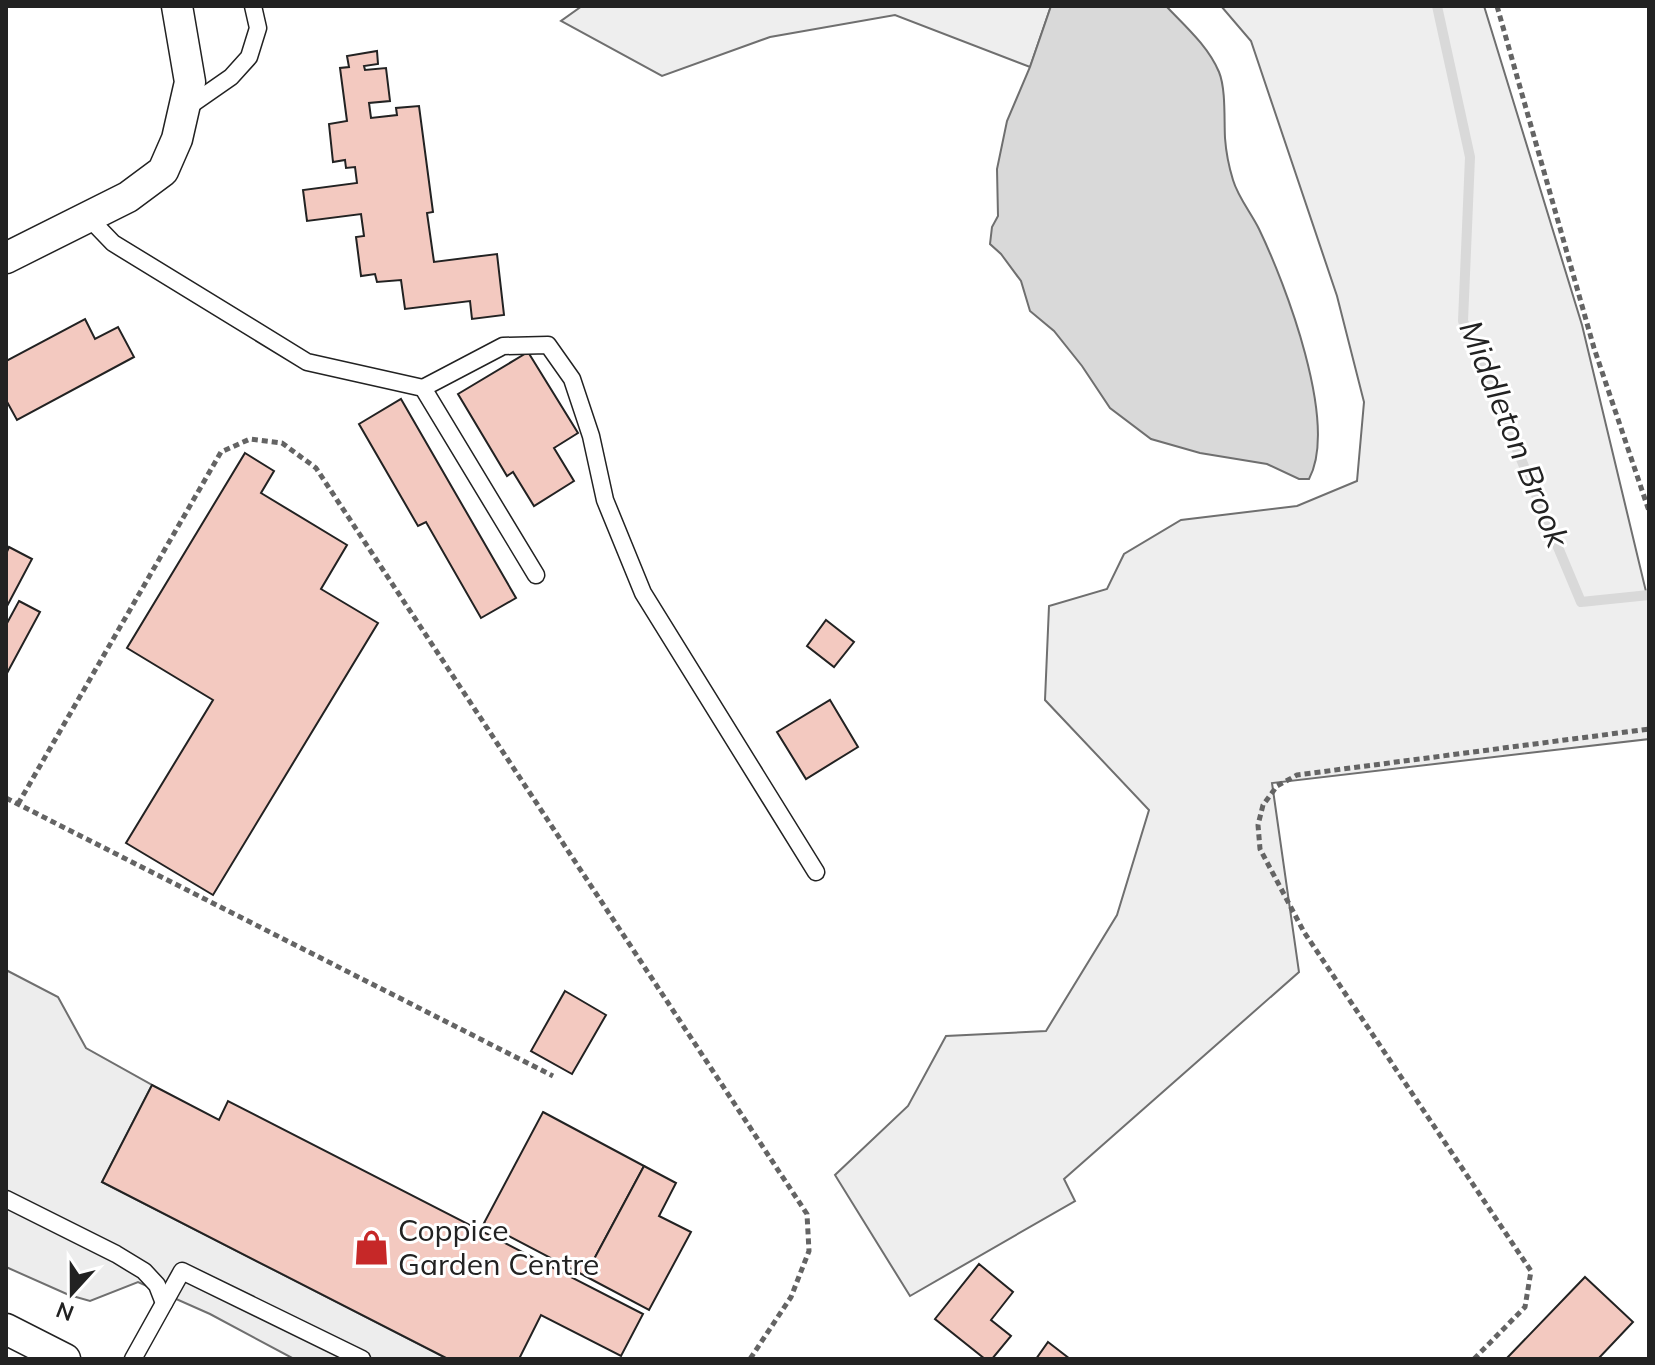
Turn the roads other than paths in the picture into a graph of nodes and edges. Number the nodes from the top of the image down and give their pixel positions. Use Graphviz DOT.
graph roads {
  1 [pos="177,6"];
  2 [pos="253,6"];
  3 [pos="184,110"];
  4 [pos="88,217"];
  5 [pos="6,258"];
  6 [pos="423,388"];
  7 [pos="536,575"];
  8 [pos="816,872"];
  9 [pos="6,1199"];
  10 [pos="164,1303"];
  11 [pos="6,1329"];
  12 [pos="65,1359"];
  13 [pos="133,1359"];
  14 [pos="362,1359"];
  1 -- 3 [label="street"];
  2 -- 3 [label="lane"];
  3 -- 4 [label="street"];
  4 -- 5 [label="street"];
  4 -- 6 [label="lane"];
  6 -- 7 [label="lane"];
  6 -- 8 [label="lane"];
  9 -- 10 [label="lane"];
  10 -- 13 [label="lane"];
  10 -- 14 [label="lane"];
  11 -- 12 [label="street"];
}
